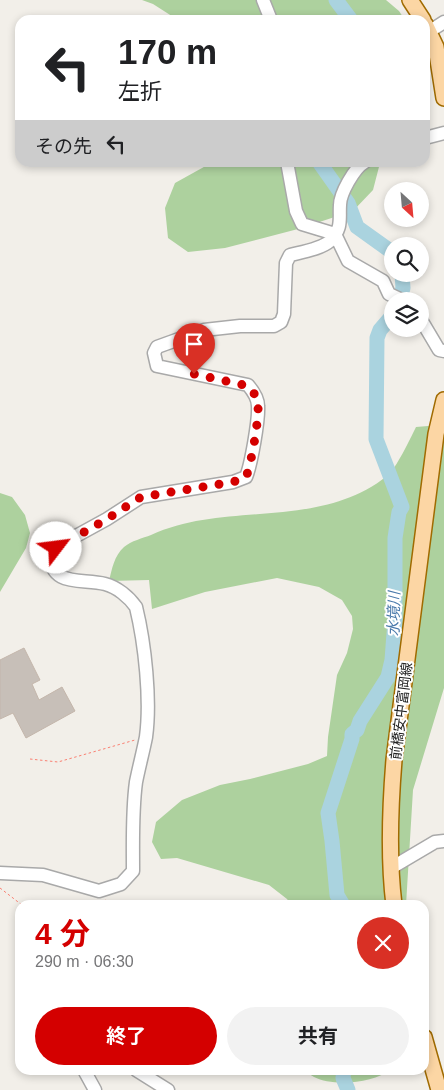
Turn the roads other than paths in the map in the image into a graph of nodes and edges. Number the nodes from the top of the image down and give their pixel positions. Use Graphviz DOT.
graph roads {
  1 [pos="263,0"];
  2 [pos="410,0"];
  3 [pos="269,15"];
  4 [pos="420,15"];
  5 [pos="444,22"];
  6 [pos="430,24"];
  7 [pos="430,35"];
  8 [pos="444,98"];
  9 [pos="444,133"];
  10 [pos="430,137"];
  11 [pos="288,167"];
  12 [pos="358,167"];
  13 [pos="335,234"];
  14 [pos="387,292"];
  15 [pos="429,333"];
  16 [pos="444,351"];
  17 [pos="444,400"];
  18 [pos="444,841"];
  19 [pos="391,868"];
  20 [pos="0,873"];
  21 [pos="394,900"];
  22 [pos="429,1055"];
  23 [pos="87,1075"];
  24 [pos="144,1075"];
  25 [pos="95,1090"];
  26 [pos="168,1090"];
  27 [pos="439,1090"];
  1 -- 3 [label="street"];
  2 -- 4 [label="main road"];
  5 -- 6 [label="street"];
  7 -- 8 [label="main road"];
  9 -- 10 [label="street"];
  11 -- 13 [label="street"];
  12 -- 13 [label="street"];
  13 -- 14 [label="street"];
  13 -- 20 [label="street"];
  15 -- 16 [label="street"];
  17 -- 19 [label="main road, 前橋安中富岡線"];
  18 -- 19 [label="street"];
  19 -- 21 [label="main road, 前橋安中富岡線"];
  22 -- 27 [label="main road"];
  23 -- 25 [label="street"];
  24 -- 26 [label="street"];
}
